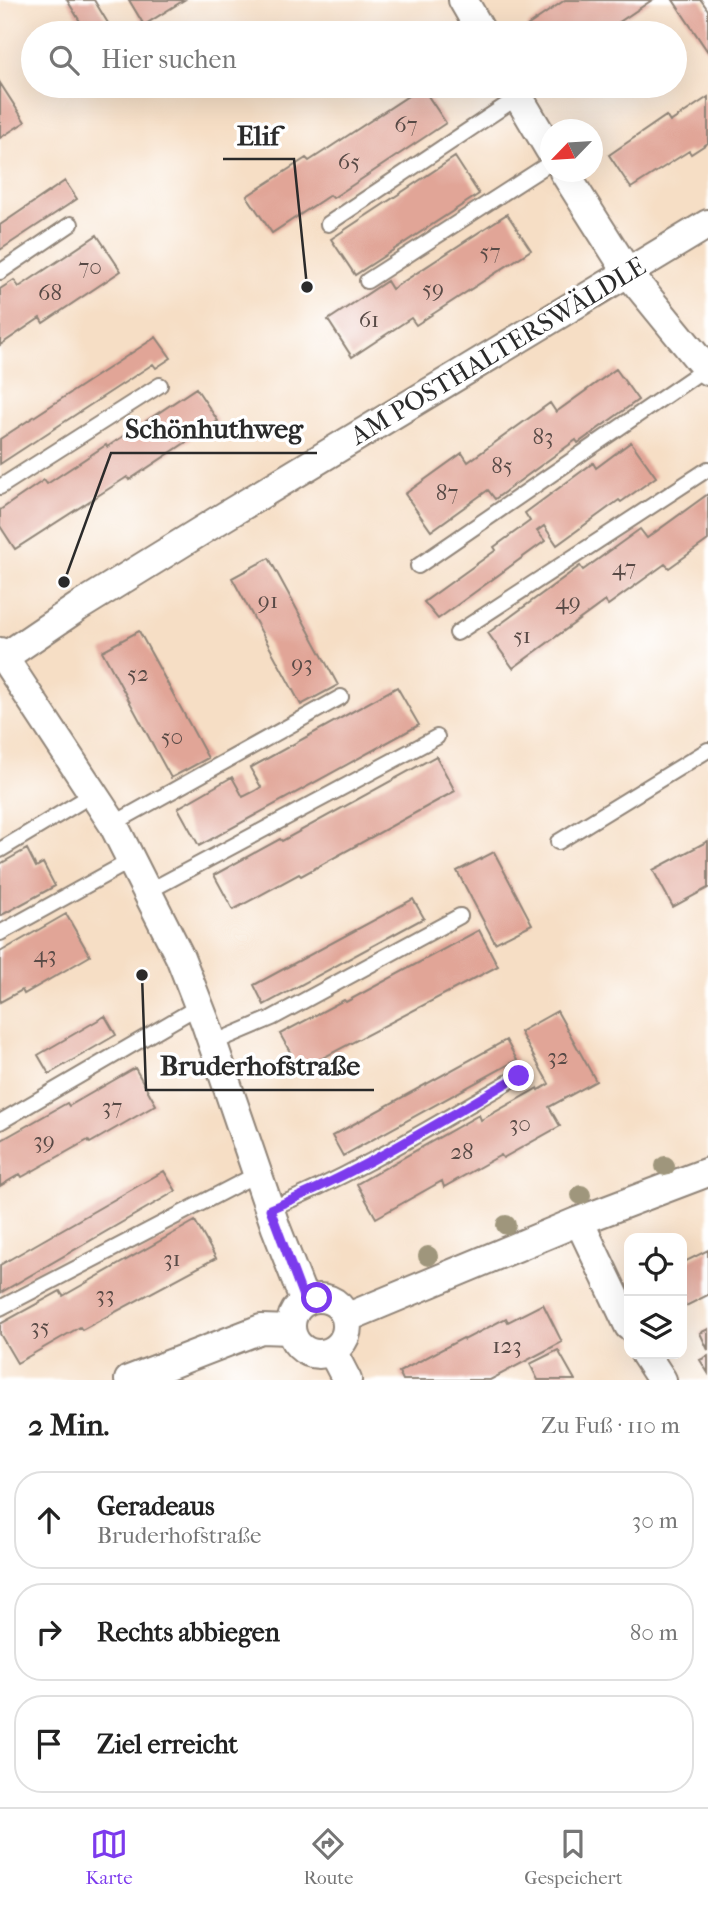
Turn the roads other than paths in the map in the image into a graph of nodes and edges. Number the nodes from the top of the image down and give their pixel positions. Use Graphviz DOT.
graph roads {
  1 [pos="463,0"];
  2 [pos="475,21"];
  3 [pos="505,98"];
  4 [pos="519,98"];
  5 [pos="540,132"];
  6 [pos="540,170"];
  7 [pos="570,182"];
  8 [pos="71,223"];
  9 [pos="328,224"];
  10 [pos="708,224"];
  11 [pos="0,272"];
  12 [pos="628,273"];
  13 [pos="367,281"];
  14 [pos="707,369"];
  15 [pos="160,385"];
  16 [pos="708,469"];
  17 [pos="0,487"];
  18 [pos="418,566"];
  19 [pos="457,633"];
  20 [pos="2,655"];
  21 [pos="341,697"];
  22 [pos="437,737"];
  23 [pos="708,750"];
  24 [pos="93,794"];
  25 [pos="113,824"];
  26 [pos="558,842"];
  27 [pos="0,850"];
  28 [pos="132,860"];
  29 [pos="147,892"];
  30 [pos="460,916"];
  31 [pos="0,933"];
  32 [pos="199,1006"];
  33 [pos="213,1043"];
  34 [pos="519,1076"];
  35 [pos="0,1122"];
  36 [pos="708,1172"];
  37 [pos="257,1174"];
  38 [pos="270,1209"];
  39 [pos="579,1221"];
  40 [pos="305,1302"];
  41 [pos="0,1308"];
  42 [pos="624,1316"];
  43 [pos="346,1318"];
  44 [pos="291,1330"];
  45 [pos="332,1351"];
  46 [pos="648,1359"];
  47 [pos="129,1380"];
  48 [pos="346,1380"];
  49 [pos="662,1380"];
  1 -- 2 [label="street"];
  3 -- 9 [label="lane"];
  4 -- 5 [label="street"];
  6 -- 13 [label="lane"];
  7 -- 12 [label="street"];
  8 -- 11 [label="lane"];
  10 -- 12 [label="street, AM POSTHALTERSWÄLDLE"];
  12 -- 14 [label="street"];
  12 -- 20 [label="street, AM POSTHALTERSWÄLDLE"];
  14 -- 18 [label="lane"];
  15 -- 17 [label="lane"];
  16 -- 19 [label="lane"];
  20 -- 24 [label="street"];
  21 -- 25 [label="lane"];
  22 -- 29 [label="lane"];
  23 -- 26 [label="lane"];
  24 -- 25 [label="street"];
  24 -- 27 [label="lane"];
  25 -- 28 [label="street"];
  28 -- 29 [label="street"];
  28 -- 31 [label="lane"];
  29 -- 32 [label="street"];
  30 -- 33 [label="lane"];
  32 -- 33 [label="street"];
  32 -- 35 [label="lane"];
  33 -- 37 [label="street"];
  34 -- 38 [label="lane"];
  36 -- 39 [label="street"];
  37 -- 38 [label="street"];
  37 -- 41 [label="lane"];
  38 -- 40 [label="street"];
  39 -- 42 [label="street"];
  39 -- 43 [label="street"];
  40 -- 43 [label="street"];
  40 -- 44 [label="street"];
  43 -- 45 [label="street"];
  44 -- 45 [label="street"];
  44 -- 47 [label="street"];
  45 -- 48 [label="street"];
  46 -- 49 [label="street"];
}
